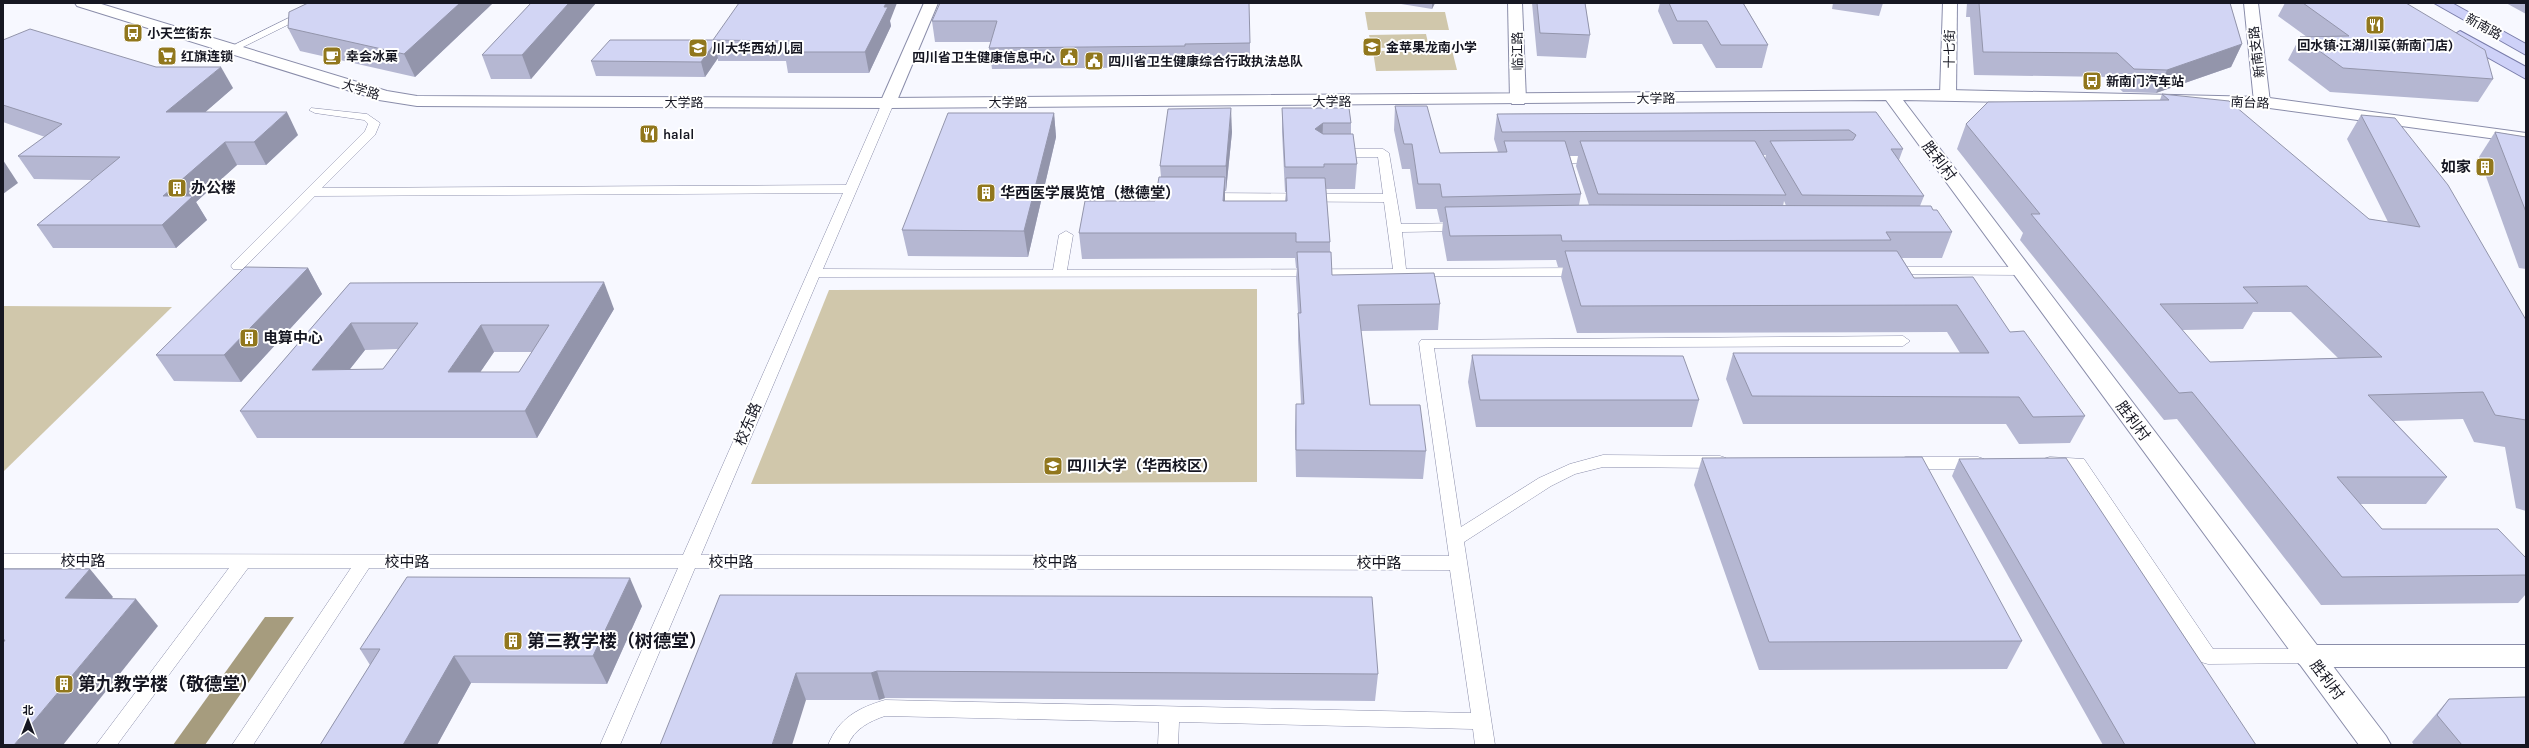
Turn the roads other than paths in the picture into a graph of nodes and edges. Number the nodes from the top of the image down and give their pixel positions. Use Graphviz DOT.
graph roads {
  1 [pos="82,3"];
  2 [pos="327,3"];
  3 [pos="931,3"];
  4 [pos="1515,3"];
  5 [pos="1950,3"];
  6 [pos="2251,3"];
  7 [pos="2441,3"];
  8 [pos="2444,27"];
  9 [pos="231,49"];
  10 [pos="2526,50"];
  11 [pos="2526,74"];
  12 [pos="1948,95"];
  13 [pos="1890,96"];
  14 [pos="1518,100"];
  15 [pos="2262,102"];
  16 [pos="888,103"];
  17 [pos="315,110"];
  18 [pos="2526,138"];
  19 [pos="1322,153"];
  20 [pos="1553,160"];
  21 [pos="1567,160"];
  22 [pos="1606,160"];
  23 [pos="1572,174"];
  24 [pos="850,189"];
  25 [pos="309,192"];
  26 [pos="1127,196"];
  27 [pos="1390,198"];
  28 [pos="1474,226"];
  29 [pos="1395,228"];
  30 [pos="1066,235"];
  31 [pos="238,266"];
  32 [pos="1877,271"];
  33 [pos="2021,271"];
  34 [pos="1599,272"];
  35 [pos="813,273"];
  36 [pos="1400,273"];
  37 [pos="1059,274"];
  38 [pos="1903,341"];
  39 [pos="1737,462"];
  40 [pos="1886,463"];
  41 [pos="1994,463"];
  42 [pos="2032,463"];
  43 [pos="1455,539"];
  44 [pos="3,561"];
  45 [pos="364,562"];
  46 [pos="689,562"];
  47 [pos="242,563"];
  48 [pos="1458,563"];
  49 [pos="2309,656"];
  50 [pos="2526,656"];
  51 [pos="1169,714"];
  52 [pos="1482,721"];
  53 [pos="106,745"];
  54 [pos="242,745"];
  55 [pos="610,745"];
  56 [pos="838,745"];
  57 [pos="1168,745"];
  58 [pos="1485,745"];
  59 [pos="2376,745"];
  1 -- 9 [label="street, 大学路"];
  2 -- 9 [label="lane"];
  3 -- 16 [label="street"];
  4 -- 14 [label="street, 临江路"];
  5 -- 12 [label="street, 十七街"];
  6 -- 15 [label="street, 新南支路"];
  7 -- 10 [label="main road, 新南路"];
  8 -- 11 [label="main road, 新南路"];
  9 -- 16 [label="street, 大学路"];
  12 -- 13 [label="street, 大学路"];
  12 -- 15 [label="street, 南台路"];
  13 -- 14 [label="street, 大学路"];
  13 -- 33 [label="street, 胜利村"];
  14 -- 16 [label="street, 大学路"];
  15 -- 18 [label="street, 南台路"];
  16 -- 24 [label="lane, 校东路"];
  17 -- 25 [label="lane"];
  19 -- 27 [label="lane"];
  20 -- 21 [label="lane"];
  21 -- 22 [label="lane"];
  21 -- 23 [label="lane"];
  24 -- 25 [label="lane"];
  24 -- 35 [label="lane, 校东路"];
  25 -- 31 [label="lane"];
  26 -- 27 [label="lane"];
  27 -- 29 [label="lane"];
  28 -- 29 [label="lane"];
  29 -- 36 [label="lane"];
  30 -- 37 [label="lane"];
  32 -- 33 [label="lane"];
  33 -- 49 [label="street, 胜利村"];
  34 -- 36 [label="lane"];
  35 -- 37 [label="lane"];
  35 -- 46 [label="lane, 校东路"];
  36 -- 37 [label="lane"];
  38 -- 43 [label="lane"];
  39 -- 43 [label="lane"];
  40 -- 41 [label="lane"];
  42 -- 49 [label="lane"];
  43 -- 48 [label="lane"];
  44 -- 47 [label="lane, 校中路"];
  45 -- 46 [label="lane, 校中路"];
  45 -- 47 [label="lane, 校中路"];
  45 -- 54 [label="lane"];
  46 -- 48 [label="lane, 校中路"];
  46 -- 55 [label="lane, 校东路"];
  47 -- 53 [label="lane"];
  48 -- 52 [label="lane"];
  49 -- 50 [label="street"];
  49 -- 59 [label="street, 胜利村"];
  51 -- 52 [label="lane"];
  51 -- 56 [label="lane"];
  51 -- 57 [label="lane"];
  52 -- 58 [label="lane"];
}
